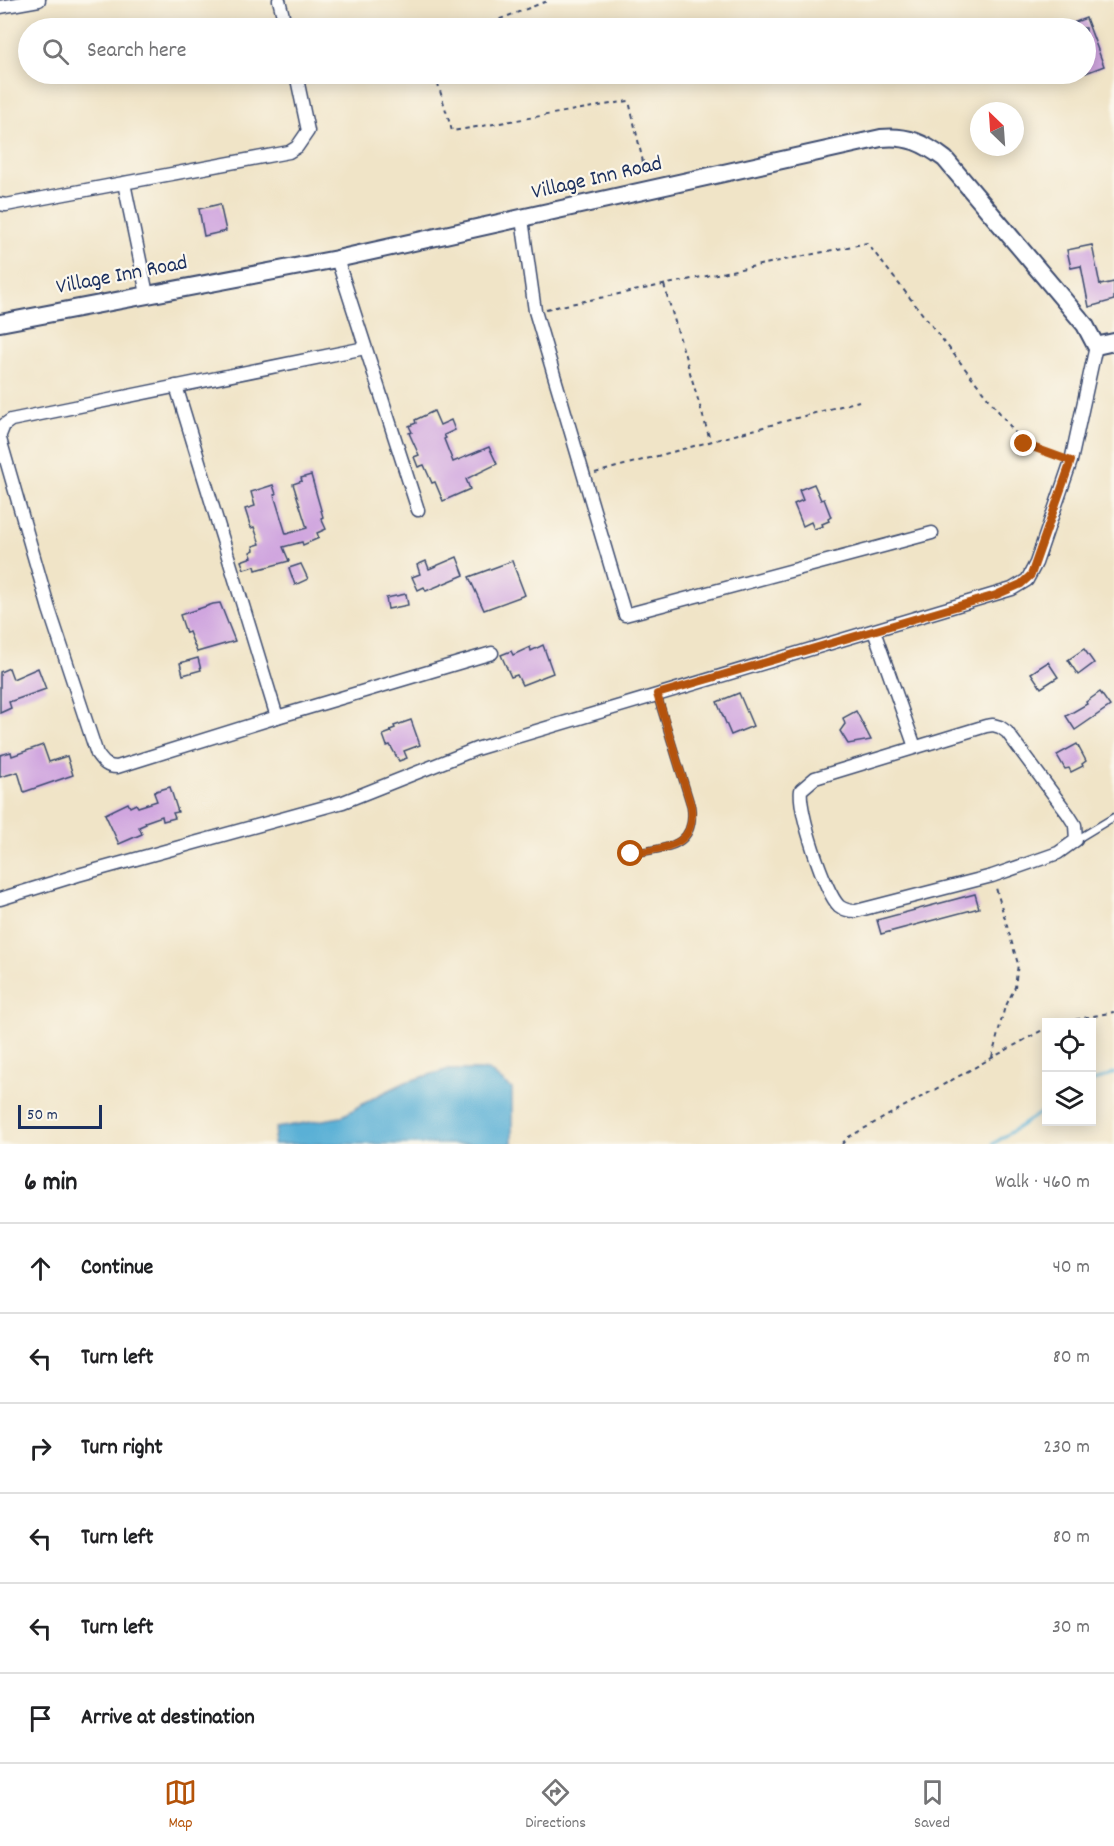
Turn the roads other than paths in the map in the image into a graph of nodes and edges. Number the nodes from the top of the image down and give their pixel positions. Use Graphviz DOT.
graph roads {
  1 [pos="39,0"];
  2 [pos="279,0"];
  3 [pos="0,7"];
  4 [pos="284,18"];
  5 [pos="299,84"];
  6 [pos="124,183"];
  7 [pos="0,204"];
  8 [pos="522,219"];
  9 [pos="337,259"];
  10 [pos="147,294"];
  11 [pos="0,323"];
  12 [pos="1114,342"];
  13 [pos="1096,346"];
  14 [pos="365,348"];
  15 [pos="176,386"];
  16 [pos="0,437"];
  17 [pos="418,510"];
  18 [pos="932,533"];
  19 [pos="874,631"];
  20 [pos="492,653"];
  21 [pos="657,694"];
  22 [pos="277,717"];
  23 [pos="915,747"];
  24 [pos="1114,817"];
  25 [pos="1076,840"];
  26 [pos="631,854"];
  27 [pos="0,899"];
  1 -- 3 [label="street"];
  2 -- 4 [label="street"];
  5 -- 6 [label="street"];
  6 -- 7 [label="street"];
  6 -- 10 [label="street"];
  8 -- 9 [label="street, Village Inn Road"];
  8 -- 13 [label="street, Village Inn Road"];
  8 -- 18 [label="street"];
  9 -- 10 [label="street, Village Inn Road"];
  9 -- 14 [label="street"];
  10 -- 11 [label="street, Village Inn Road"];
  12 -- 13 [label="street"];
  13 -- 19 [label="street"];
  14 -- 15 [label="street"];
  14 -- 17 [label="street"];
  15 -- 16 [label="street"];
  15 -- 22 [label="street"];
  16 -- 22 [label="street"];
  19 -- 21 [label="street"];
  19 -- 23 [label="street"];
  20 -- 22 [label="street"];
  21 -- 26 [label="lane"];
  21 -- 27 [label="street"];
  23 -- 25 [label="street"];
  23 -- 25 [label="street"];
  24 -- 25 [label="lane"];
}
